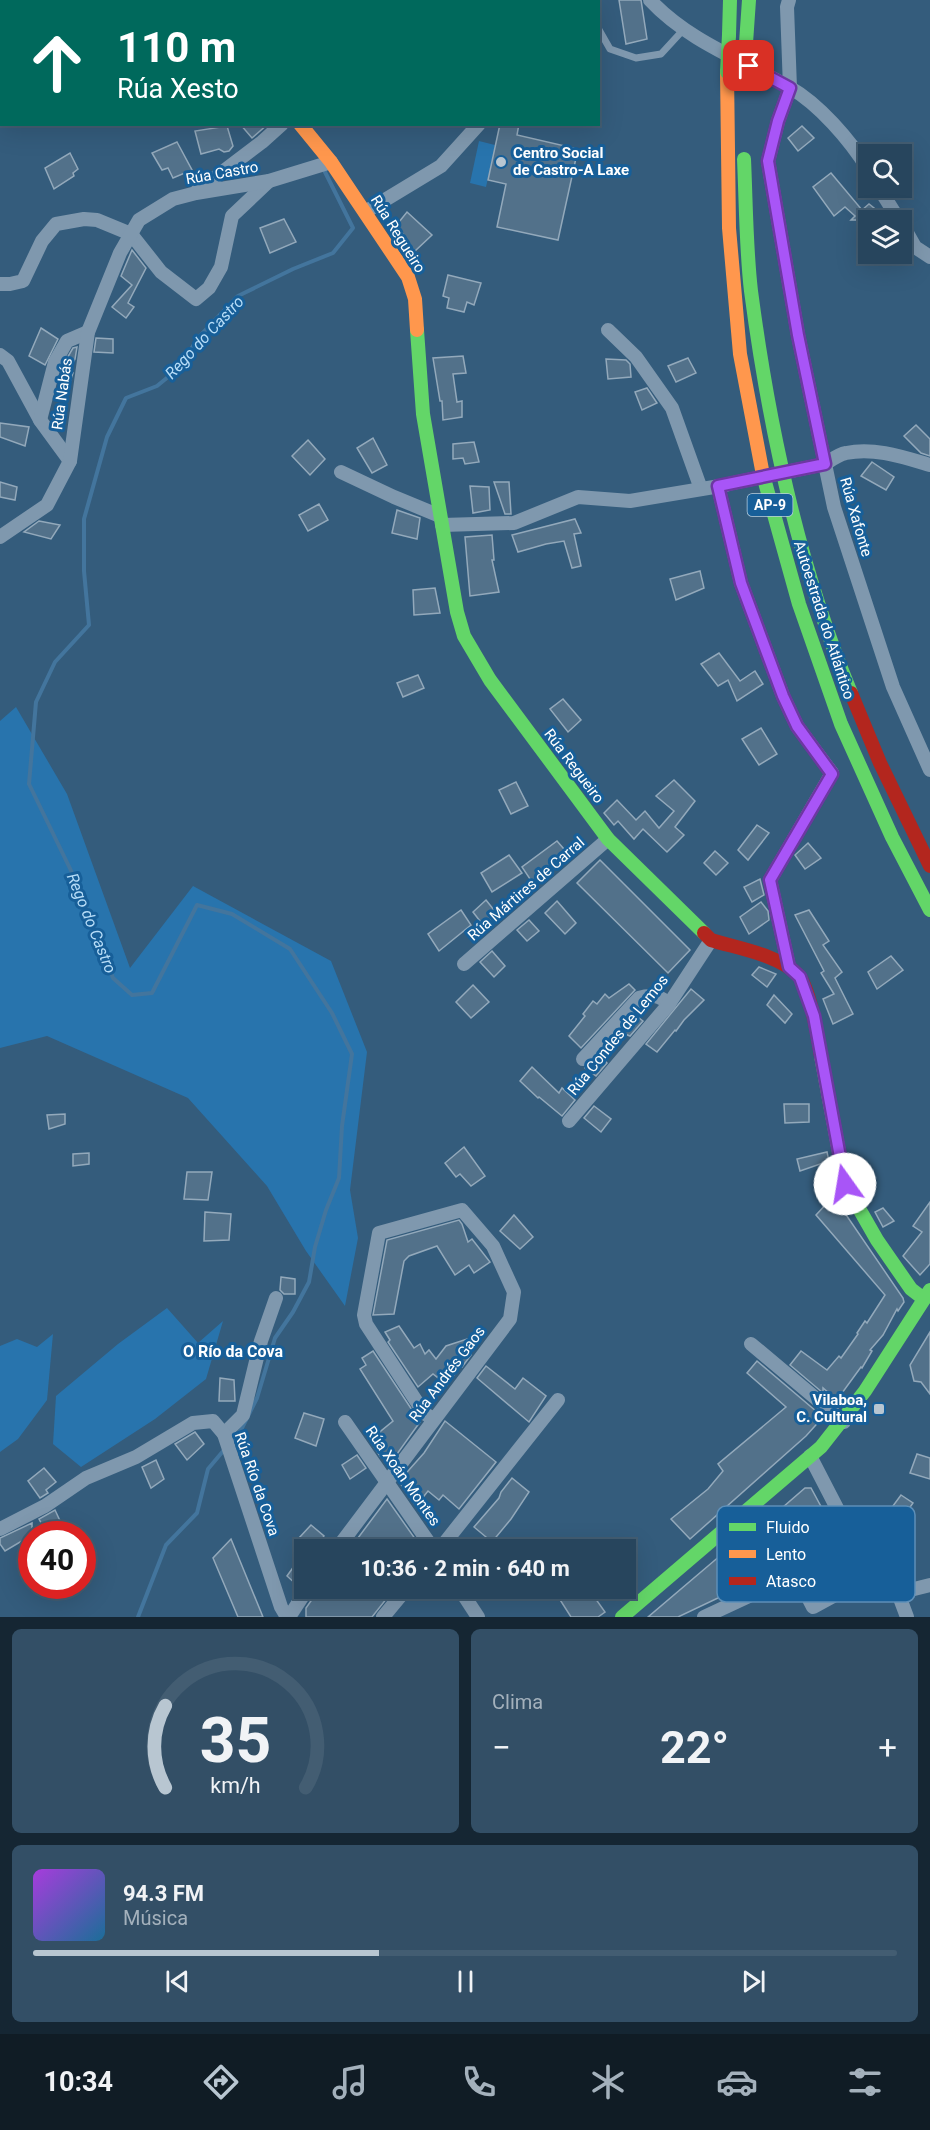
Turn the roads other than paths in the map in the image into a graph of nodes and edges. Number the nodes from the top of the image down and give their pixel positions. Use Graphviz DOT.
graph roads {
  1 [pos="650,0"];
  2 [pos="730,0"];
  3 [pos="749,0"];
  4 [pos="789,0"];
  5 [pos="660,6"];
  6 [pos="684,29"];
  7 [pos="600,32"];
  8 [pos="745,79"];
  9 [pos="790,88"];
  10 [pos="280,126"];
  11 [pos="302,126"];
  12 [pos="477,126"];
  13 [pos="744,147"];
  14 [pos="858,156"];
  15 [pos="331,162"];
  16 [pos="269,181"];
  17 [pos="196,193"];
  18 [pos="365,212"];
  19 [pos="131,234"];
  20 [pos="912,242"];
  21 [pos="930,257"];
  22 [pos="0,284"];
  23 [pos="608,330"];
  24 [pos="88,332"];
  25 [pos="0,355"];
  26 [pos="40,420"];
  27 [pos="70,461"];
  28 [pos="825,464"];
  29 [pos="930,465"];
  30 [pos="341,472"];
  31 [pos="723,485"];
  32 [pos="701,489"];
  33 [pos="441,520"];
  34 [pos="0,537"];
  35 [pos="930,770"];
  36 [pos="608,839"];
  37 [pos="930,866"];
  38 [pos="930,910"];
  39 [pos="711,940"];
  40 [pos="464,964"];
  41 [pos="789,967"];
  42 [pos="669,1004"];
  43 [pos="583,1059"];
  44 [pos="569,1121"];
  45 [pos="927,1294"];
  46 [pos="276,1298"];
  47 [pos="751,1344"];
  48 [pos="558,1400"];
  49 [pos="433,1419"];
  50 [pos="345,1422"];
  51 [pos="844,1422"];
  52 [pos="224,1434"];
  53 [pos="810,1456"];
  54 [pos="387,1480"];
  55 [pos="752,1506"];
  56 [pos="836,1506"];
  57 [pos="0,1529"];
  58 [pos="717,1536"];
  59 [pos="344,1539"];
  60 [pos="427,1539"];
  61 [pos="448,1539"];
  62 [pos="930,1585"];
  63 [pos="915,1589"];
  64 [pos="300,1599"];
  65 [pos="398,1599"];
  66 [pos="466,1599"];
  67 [pos="737,1602"];
  68 [pos="810,1602"];
  69 [pos="822,1602"];
  70 [pos="901,1602"];
  71 [pos="288,1617"];
  72 [pos="383,1617"];
  73 [pos="478,1617"];
  74 [pos="622,1617"];
  75 [pos="705,1617"];
  76 [pos="907,1617"];
  1 -- 5 [label="street"];
  2 -- 38 [label="main road, Autoestrada do Atlántico / AP-9, bridge"];
  3 -- 8 [label="main road"];
  4 -- 9 [label="street"];
  5 -- 6 [label="street"];
  6 -- 7 [label="lane"];
  6 -- 9 [label="street"];
  9 -- 14 [label="street"];
  9 -- 28 [label="street, Rúa Xafonte"];
  10 -- 17 [label="street"];
  11 -- 15 [label="main road, Rúa Regueiro"];
  12 -- 18 [label="street"];
  13 -- 37 [label="main road, Autoestrada do Atlántico / AP-9"];
  15 -- 16 [label="street, Rúa Castro"];
  15 -- 18 [label="main road, Rúa Regueiro"];
  16 -- 17 [label="street, Rúa Castro"];
  16 -- 19 [label="street"];
  17 -- 19 [label="street, Rúa Castro"];
  18 -- 33 [label="main road, Rúa Regueiro"];
  19 -- 22 [label="street"];
  19 -- 24 [label="street, Rúa Nabás"];
  20 -- 21 [label="street"];
  23 -- 32 [label="street"];
  24 -- 26 [label="street"];
  24 -- 27 [label="street, Rúa Nabás"];
  25 -- 26 [label="street"];
  26 -- 27 [label="street"];
  27 -- 34 [label="street, Rúa Nabás"];
  28 -- 29 [label="street"];
  28 -- 31 [label="street, bridge"];
  28 -- 35 [label="street, Rúa Xafonte"];
  30 -- 33 [label="street"];
  31 -- 32 [label="street"];
  31 -- 41 [label="street"];
  32 -- 33 [label="street"];
  33 -- 36 [label="main road, Rúa Regueiro"];
  36 -- 39 [label="main road, Rúa Regueiro"];
  36 -- 40 [label="street, Rúa Mártires de Carral"];
  39 -- 41 [label="main road, Rúa Regueiro"];
  39 -- 42 [label="street, Rúa Condes de Lemos"];
  41 -- 45 [label="main road"];
  42 -- 43 [label="street"];
  42 -- 44 [label="street, Rúa Condes de Lemos"];
  45 -- 51 [label="main road"];
  46 -- 52 [label="street"];
  47 -- 51 [label="street"];
  48 -- 61 [label="street"];
  49 -- 49 [label="street, Rúa Andrés Gaos"];
  49 -- 54 [label="street, Rúa Andrés Gaos"];
  50 -- 54 [label="street, Rúa Xoán Montes"];
  51 -- 53 [label="main road"];
  52 -- 57 [label="street, Rúa Río da Cova"];
  52 -- 71 [label="street, Rúa Río da Cova"];
  53 -- 55 [label="main road"];
  53 -- 56 [label="street"];
  54 -- 59 [label="street, Rúa Andrés Gaos"];
  54 -- 60 [label="street, Rúa Xoán Montes"];
  58 -- 74 [label="main road"];
  62 -- 63 [label="street"];
  64 -- 71 [label="street"];
  65 -- 72 [label="street"];
  66 -- 73 [label="street"];
  67 -- 75 [label="street"];
  68 -- 69 [label="street"];
  70 -- 76 [label="street"];
}
